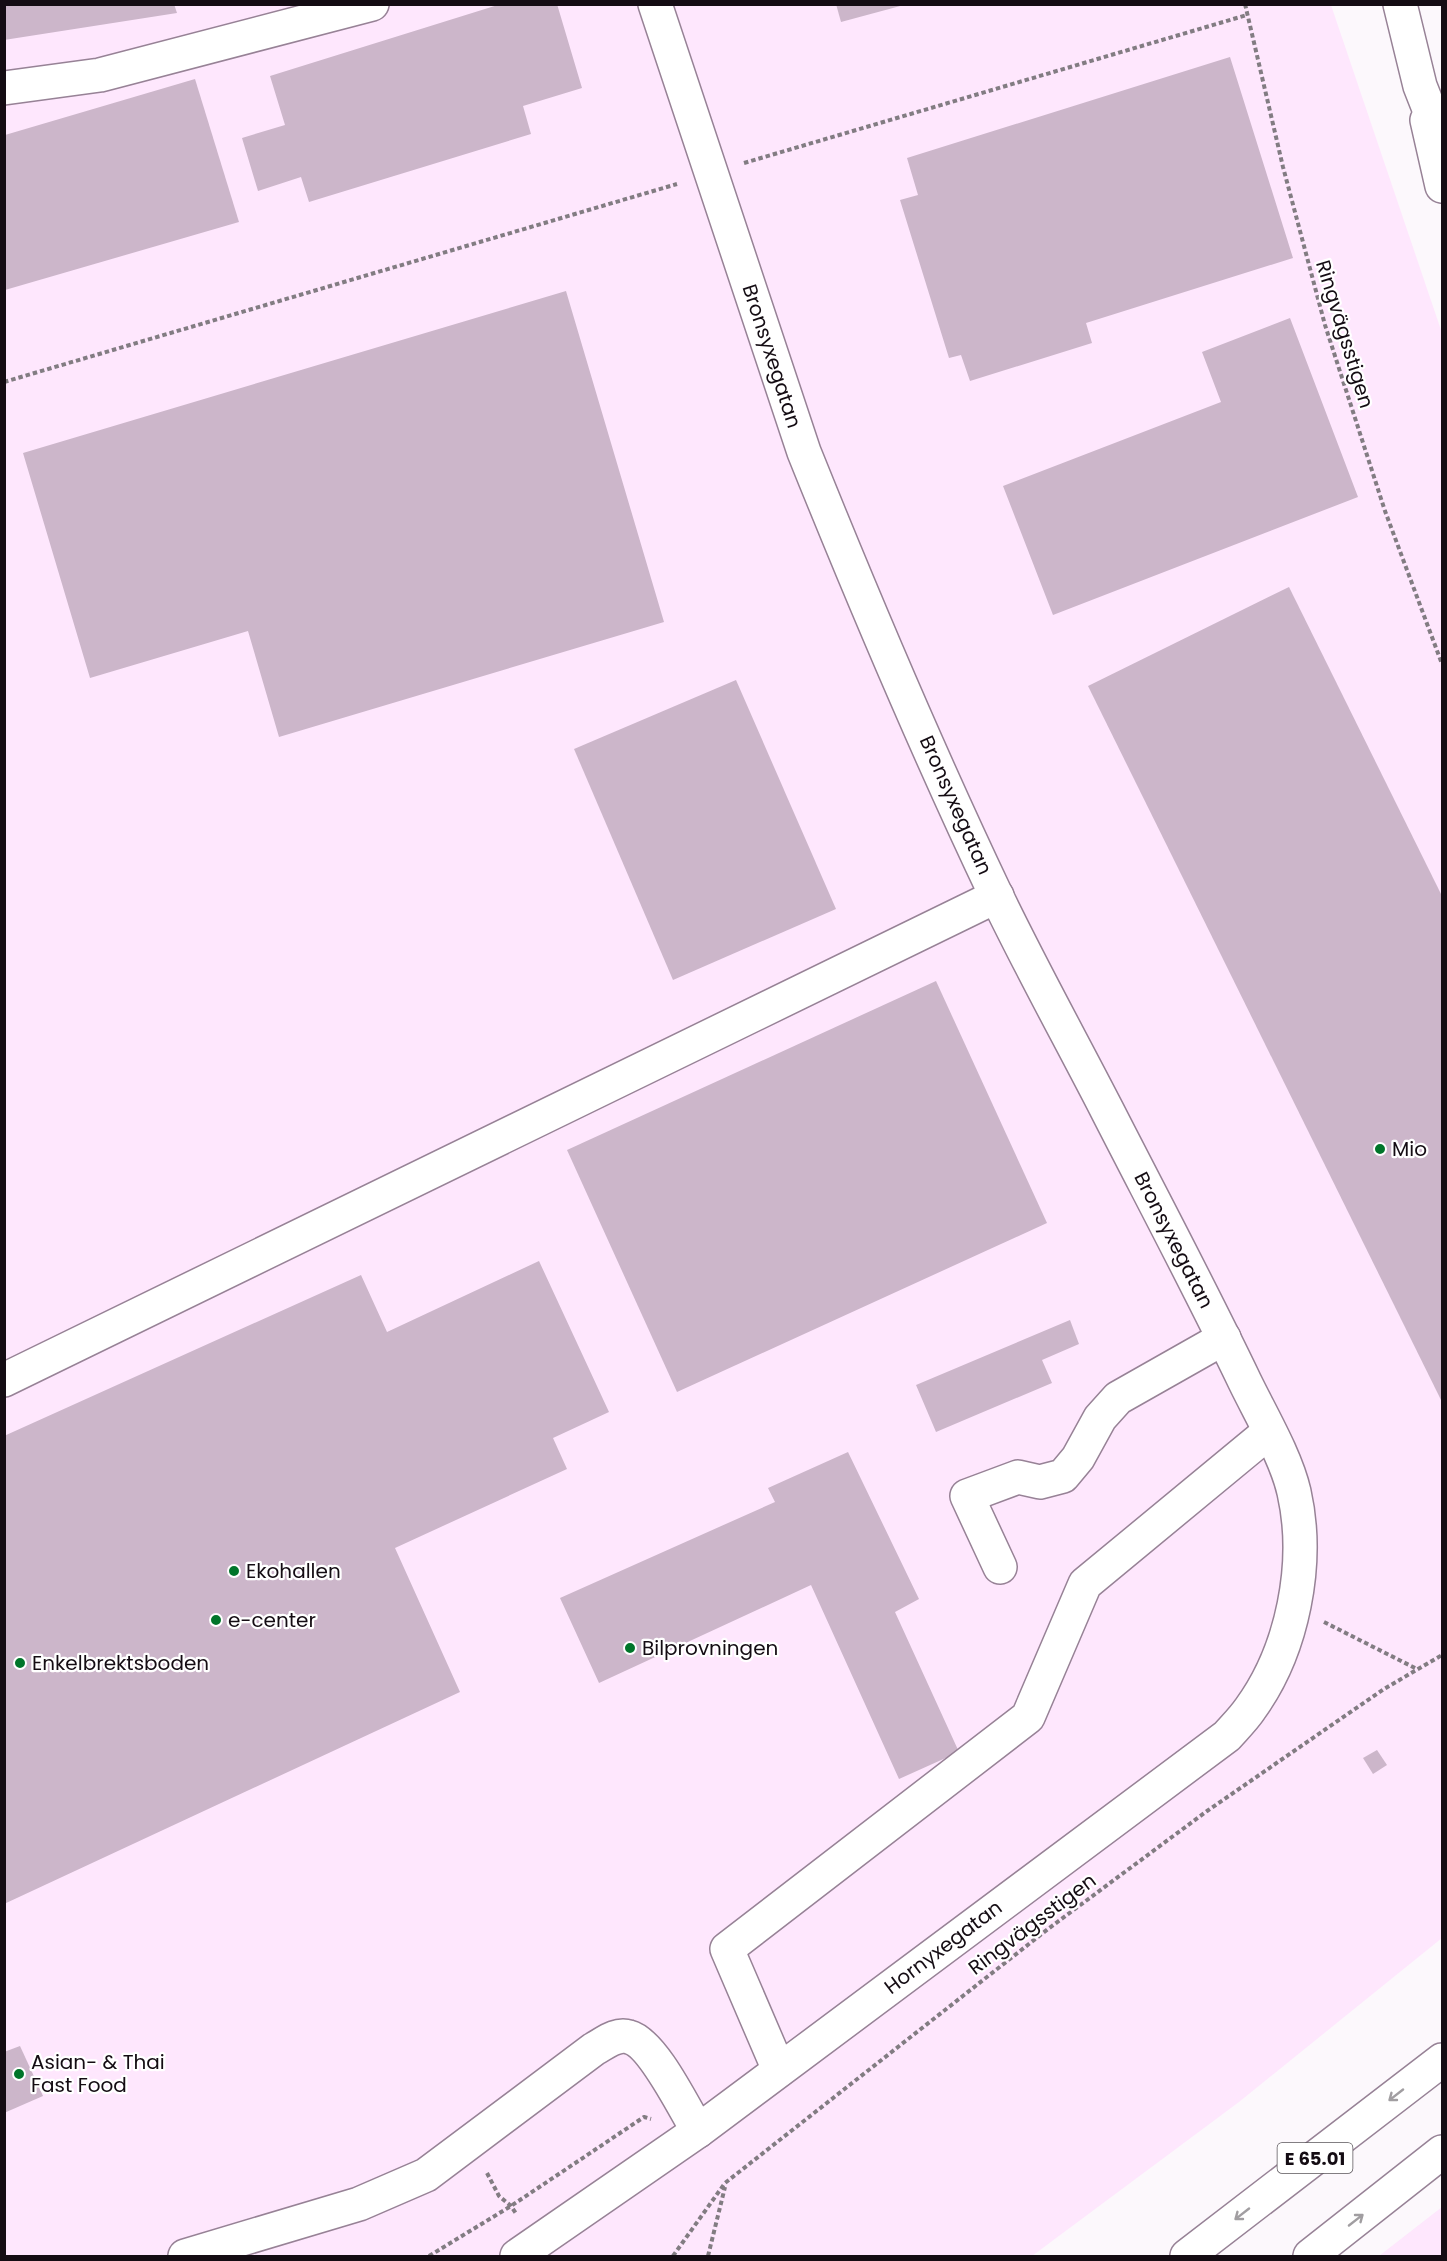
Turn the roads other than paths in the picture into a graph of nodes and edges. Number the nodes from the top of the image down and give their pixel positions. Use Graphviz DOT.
graph roads {
  1 [pos="372,4"];
  2 [pos="655,4"];
  3 [pos="1400,4"];
  4 [pos="1420,86"];
  5 [pos="4,88"];
  6 [pos="1443,142"];
  7 [pos="1443,186"];
  8 [pos="997,896"];
  9 [pos="1224,1338"];
  10 [pos="4,1380"];
  11 [pos="1269,1432"];
  12 [pos="1000,1567"];
  13 [pos="1296,1596"];
  14 [pos="1443,2060"];
  15 [pos="779,2070"];
  16 [pos="698,2131"];
  17 [pos="1443,2152"];
  18 [pos="184,2256"];
  19 [pos="517,2256"];
  20 [pos="1186,2256"];
  21 [pos="1310,2256"];
  1 -- 5 [label="main road"];
  2 -- 8 [label="main road, Bronsyxegatan"];
  3 -- 4 [label="main road"];
  4 -- 6 [label="main road"];
  4 -- 7 [label="main road"];
  8 -- 9 [label="main road, Bronsyxegatan"];
  8 -- 10 [label="main road"];
  9 -- 11 [label="main road, Bronsyxegatan"];
  9 -- 12 [label="main road"];
  11 -- 13 [label="main road, Bronsyxegatan"];
  11 -- 15 [label="main road"];
  13 -- 15 [label="main road, Hornyxegatan"];
  14 -- 20 [label="main road, E 65.01, one-way"];
  15 -- 16 [label="main road, Hornyxegatan"];
  16 -- 18 [label="main road"];
  16 -- 19 [label="main road, Hornyxegatan"];
  21 -- 17 [label="main road, one-way"];
}
